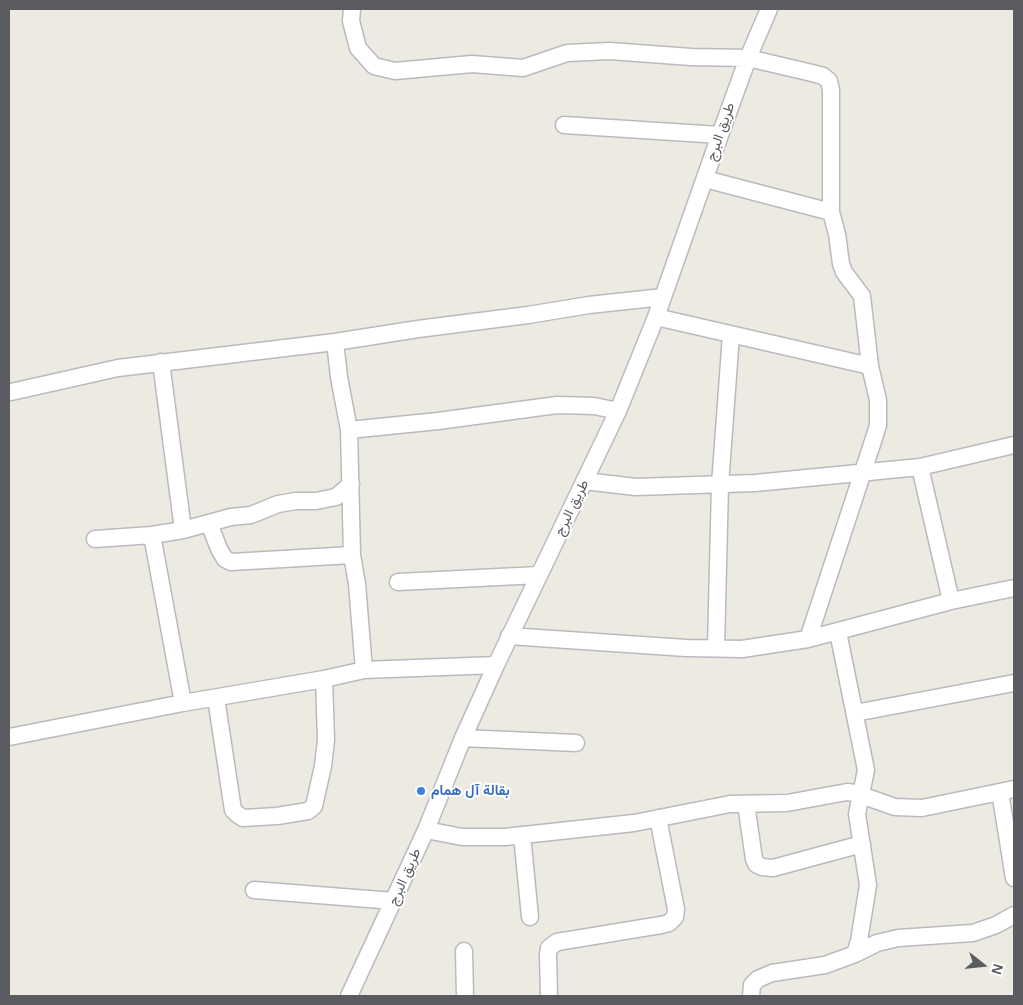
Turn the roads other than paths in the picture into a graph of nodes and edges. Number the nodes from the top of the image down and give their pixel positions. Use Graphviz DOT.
graph roads {
  1 [pos="352,9"];
  2 [pos="769,9"];
  3 [pos="748,58"];
  4 [pos="564,125"];
  5 [pos="720,135"];
  6 [pos="706,179"];
  7 [pos="831,212"];
  8 [pos="663,297"];
  9 [pos="656,317"];
  10 [pos="731,335"];
  11 [pos="335,342"];
  12 [pos="161,362"];
  13 [pos="870,366"];
  14 [pos="11,392"];
  15 [pos="618,411"];
  16 [pos="349,430"];
  17 [pos="1014,445"];
  18 [pos="920,467"];
  19 [pos="861,474"];
  20 [pos="584,481"];
  21 [pos="351,484"];
  22 [pos="720,485"];
  23 [pos="209,523"];
  24 [pos="183,530"];
  25 [pos="152,535"];
  26 [pos="95,539"];
  27 [pos="352,555"];
  28 [pos="538,575"];
  29 [pos="398,582"];
  30 [pos="1014,588"];
  31 [pos="951,601"];
  32 [pos="838,632"];
  33 [pos="509,636"];
  34 [pos="808,639"];
  35 [pos="716,648"];
  36 [pos="496,664"];
  37 [pos="364,670"];
  38 [pos="324,679"];
  39 [pos="1014,683"];
  40 [pos="216,698"];
  41 [pos="183,703"];
  42 [pos="855,713"];
  43 [pos="9,737"];
  44 [pos="463,738"];
  45 [pos="576,743"];
  46 [pos="1007,791"];
  47 [pos="860,794"];
  48 [pos="746,804"];
  49 [pos="658,818"];
  50 [pos="426,830"];
  51 [pos="522,835"];
  52 [pos="862,844"];
  53 [pos="1014,878"];
  54 [pos="254,890"];
  55 [pos="394,901"];
  56 [pos="1014,915"];
  57 [pos="530,917"];
  58 [pos="464,951"];
  59 [pos="855,954"];
  60 [pos="349,996"];
  61 [pos="465,996"];
  62 [pos="550,996"];
  63 [pos="751,996"];
  1 -- 3 [label="street"];
  2 -- 3 [label="street, طريق البرج"];
  3 -- 5 [label="street, طريق البرج"];
  3 -- 7 [label="street"];
  4 -- 5 [label="street"];
  5 -- 6 [label="street, طريق البرج"];
  6 -- 7 [label="street"];
  6 -- 8 [label="street, طريق البرج"];
  7 -- 13 [label="street"];
  8 -- 9 [label="street, طريق البرج"];
  8 -- 11 [label="street"];
  9 -- 10 [label="street"];
  9 -- 15 [label="street, طريق البرج"];
  10 -- 13 [label="street"];
  10 -- 22 [label="street"];
  11 -- 12 [label="street"];
  11 -- 16 [label="street"];
  12 -- 14 [label="street"];
  12 -- 24 [label="street"];
  13 -- 19 [label="street"];
  15 -- 16 [label="street"];
  15 -- 20 [label="street, طريق البرج"];
  16 -- 21 [label="street"];
  17 -- 18 [label="street"];
  18 -- 19 [label="street"];
  18 -- 31 [label="street"];
  19 -- 22 [label="street"];
  19 -- 34 [label="street"];
  20 -- 22 [label="street"];
  20 -- 28 [label="street, طريق البرج"];
  21 -- 23 [label="street"];
  21 -- 27 [label="street"];
  22 -- 35 [label="street"];
  23 -- 24 [label="street"];
  23 -- 27 [label="street"];
  24 -- 25 [label="street"];
  25 -- 26 [label="street"];
  25 -- 41 [label="street"];
  27 -- 37 [label="street"];
  28 -- 29 [label="street"];
  28 -- 33 [label="street, طريق البرج"];
  30 -- 31 [label="street"];
  31 -- 32 [label="street"];
  32 -- 34 [label="street"];
  32 -- 42 [label="street"];
  33 -- 35 [label="street"];
  33 -- 36 [label="street, طريق البرج"];
  34 -- 35 [label="street"];
  36 -- 37 [label="street"];
  36 -- 44 [label="street, طريق البرج"];
  37 -- 38 [label="street"];
  38 -- 40 [label="street"];
  38 -- 40 [label="street"];
  39 -- 42 [label="street"];
  40 -- 41 [label="street"];
  41 -- 43 [label="street"];
  42 -- 47 [label="street"];
  44 -- 45 [label="street"];
  44 -- 50 [label="street, طريق البرج"];
  46 -- 47 [label="street"];
  46 -- 53 [label="street"];
  47 -- 48 [label="street"];
  47 -- 52 [label="street"];
  48 -- 49 [label="street"];
  48 -- 52 [label="street"];
  49 -- 51 [label="street"];
  49 -- 62 [label="street"];
  50 -- 51 [label="street"];
  50 -- 55 [label="street, طريق البرج"];
  51 -- 57 [label="street"];
  52 -- 59 [label="street"];
  54 -- 55 [label="street"];
  55 -- 60 [label="street, طريق البرج"];
  56 -- 59 [label="street"];
  58 -- 61 [label="street"];
  59 -- 63 [label="street"];
}
